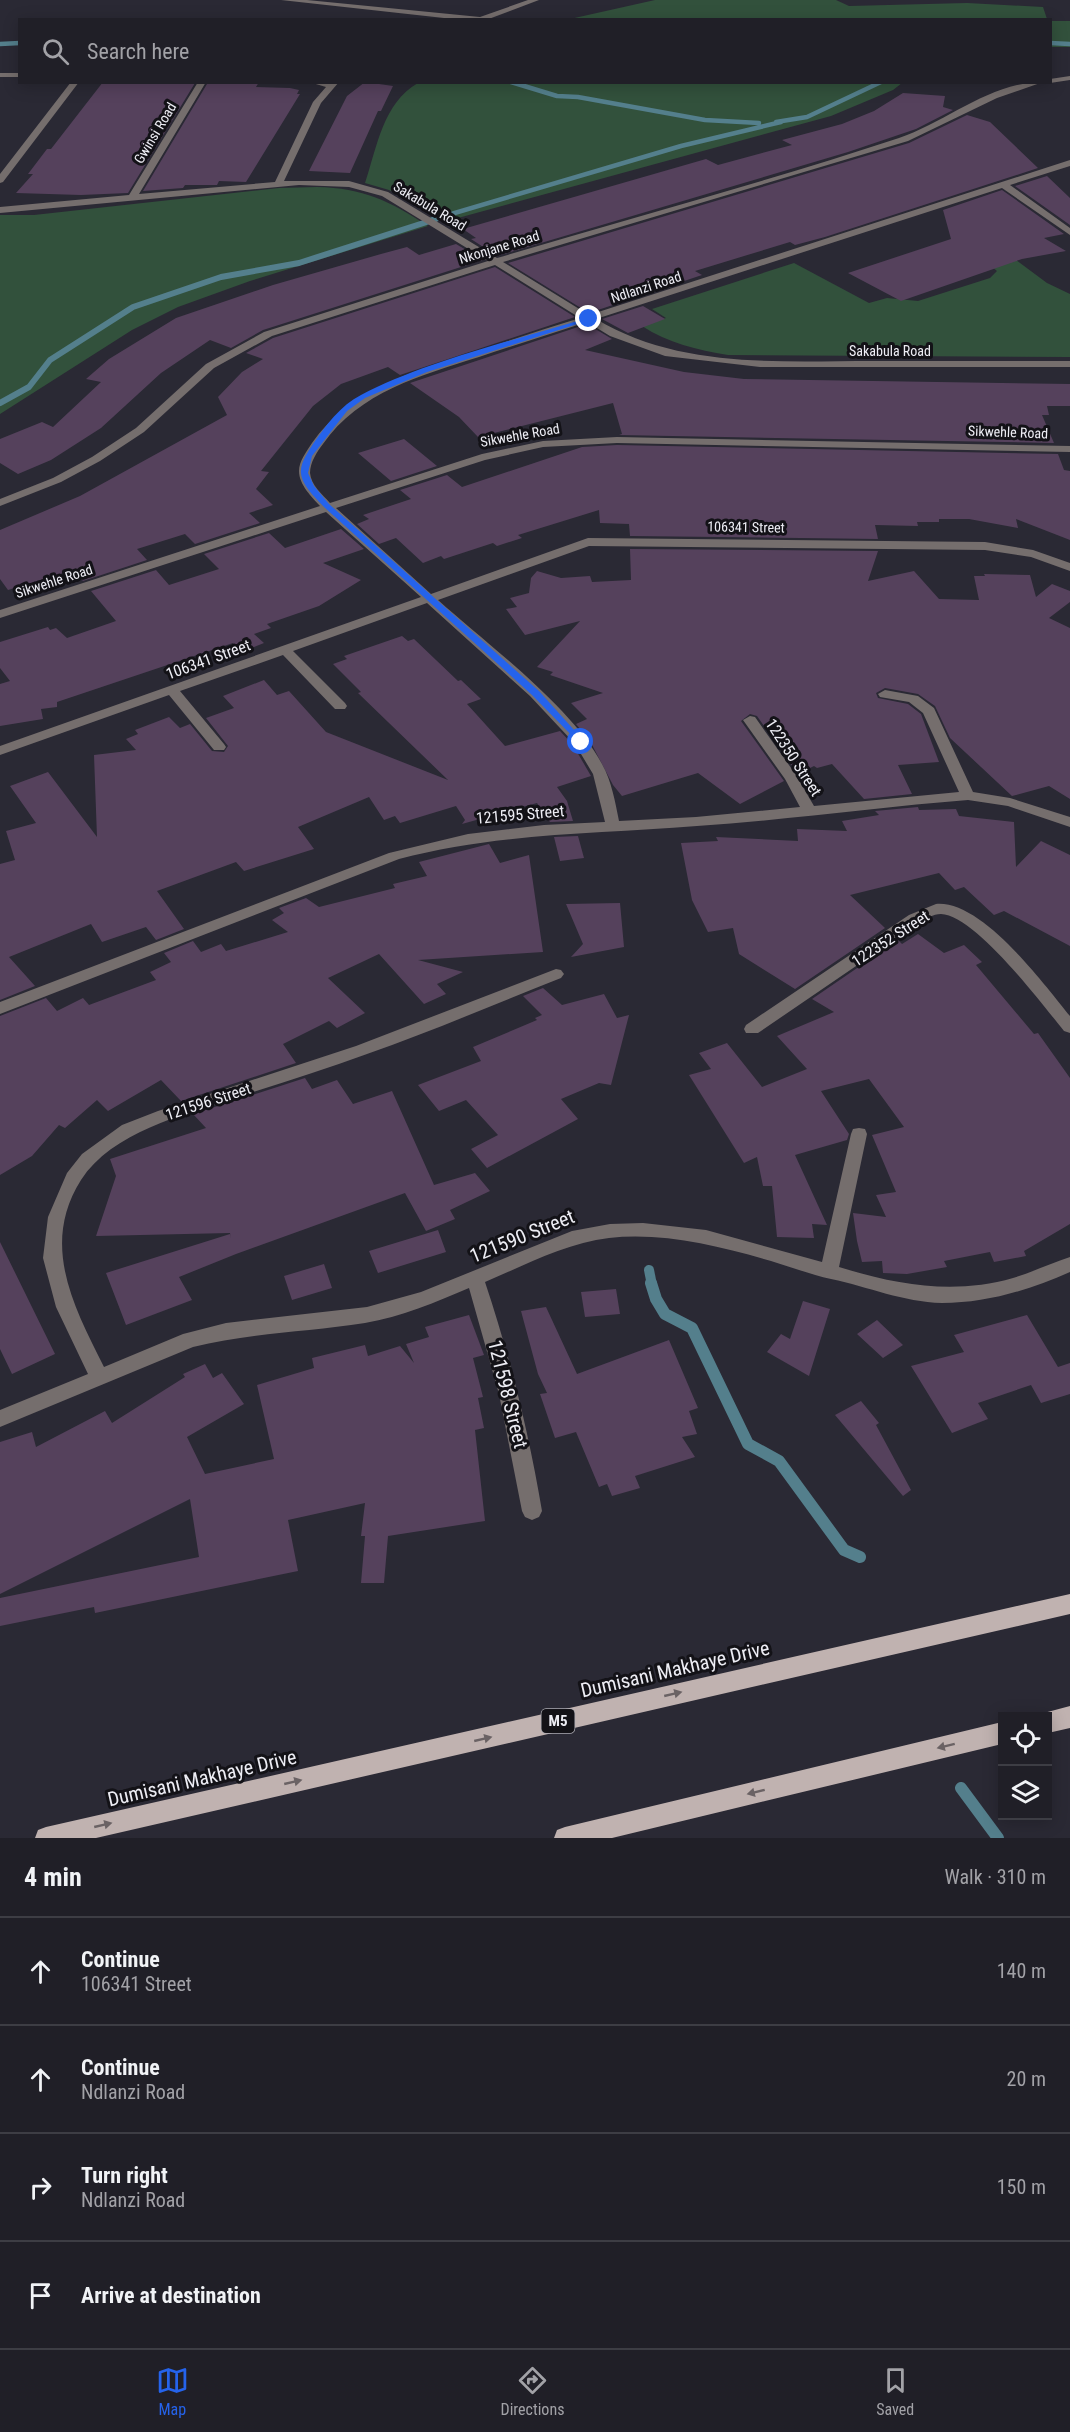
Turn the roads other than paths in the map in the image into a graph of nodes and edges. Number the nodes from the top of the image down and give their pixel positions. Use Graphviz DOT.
graph roads {
  1 [pos="285,0"];
  2 [pos="535,0"];
  3 [pos="468,18"];
  4 [pos="481,18"];
  5 [pos="0,75"];
  6 [pos="18,75"];
  7 [pos="1070,78"];
  8 [pos="1052,81"];
  9 [pos="73,84"];
  10 [pos="201,84"];
  11 [pos="333,84"];
  12 [pos="1033,84"];
  13 [pos="1070,163"];
  14 [pos="0,180"];
  15 [pos="278,184"];
  16 [pos="1004,185"];
  17 [pos="132,198"];
  18 [pos="0,210"];
  19 [pos="1070,232"];
  20 [pos="496,263"];
  21 [pos="589,319"];
  22 [pos="1070,364"];
  23 [pos="1070,449"];
  24 [pos="0,502"];
  25 [pos="326,506"];
  26 [pos="1070,567"];
  27 [pos="428,597"];
  28 [pos="0,614"];
  29 [pos="284,649"];
  30 [pos="172,690"];
  31 [pos="885,694"];
  32 [pos="340,706"];
  33 [pos="750,720"];
  34 [pos="219,747"];
  35 [pos="0,751"];
  36 [pos="968,796"];
  37 [pos="810,812"];
  38 [pos="1070,822"];
  39 [pos="614,825"];
  40 [pos="556,974"];
  41 [pos="0,1008"];
  42 [pos="1070,1027"];
  43 [pos="752,1029"];
  44 [pos="859,1134"];
  45 [pos="1070,1264"];
  46 [pos="829,1272"];
  47 [pos="475,1279"];
  48 [pos="99,1376"];
  49 [pos="0,1419"];
  50 [pos="532,1511"];
  51 [pos="1070,1604"];
  52 [pos="1070,1717"];
  53 [pos="1052,1721"];
  54 [pos="998,1734"];
  55 [pos="46,1838"];
  56 [pos="565,1838"];
  1 -- 3 [label="street"];
  2 -- 4 [label="street"];
  5 -- 6 [label="street"];
  7 -- 8 [label="street"];
  9 -- 14 [label="street"];
  10 -- 17 [label="street, Gwinsi Road"];
  11 -- 15 [label="street"];
  12 -- 20 [label="street, Nkonjane Road"];
  13 -- 16 [label="street, Ndlanzi Road"];
  15 -- 17 [label="street, Sakabula Road"];
  15 -- 20 [label="street, Sakabula Road"];
  16 -- 19 [label="street"];
  16 -- 21 [label="street, Ndlanzi Road"];
  17 -- 18 [label="street, Sakabula Road"];
  20 -- 21 [label="street, Sakabula Road"];
  20 -- 24 [label="street, Nkonjane Road"];
  21 -- 22 [label="street, Sakabula Road"];
  21 -- 25 [label="street, Ndlanzi Road"];
  23 -- 25 [label="street, Sikwehle Road"];
  25 -- 27 [label="street"];
  25 -- 28 [label="street, Sikwehle Road"];
  26 -- 27 [label="street, 106341 Street"];
  27 -- 29 [label="street, 106341 Street"];
  27 -- 39 [label="street"];
  29 -- 30 [label="street, 106341 Street"];
  29 -- 32 [label="street"];
  30 -- 34 [label="street"];
  30 -- 35 [label="street, 106341 Street"];
  31 -- 36 [label="street"];
  33 -- 37 [label="street, 122350 Street"];
  36 -- 37 [label="street, 121595 Street"];
  36 -- 38 [label="street, 121595 Street"];
  37 -- 39 [label="street, 121595 Street"];
  39 -- 41 [label="street, 121595 Street"];
  40 -- 48 [label="street, 121596 Street"];
  42 -- 43 [label="street, 122352 Street"];
  44 -- 46 [label="street"];
  45 -- 46 [label="street, 121590 Street"];
  46 -- 47 [label="street, 121590 Street"];
  47 -- 48 [label="street, 121590 Street"];
  47 -- 50 [label="street, 121598 Street"];
  48 -- 49 [label="street, 121590 Street"];
  55 -- 51 [label="main road, Dumisani Makhaye Drive / M5, one-way"];
  52 -- 53 [label="main road"];
  54 -- 56 [label="main road, one-way"];
}
